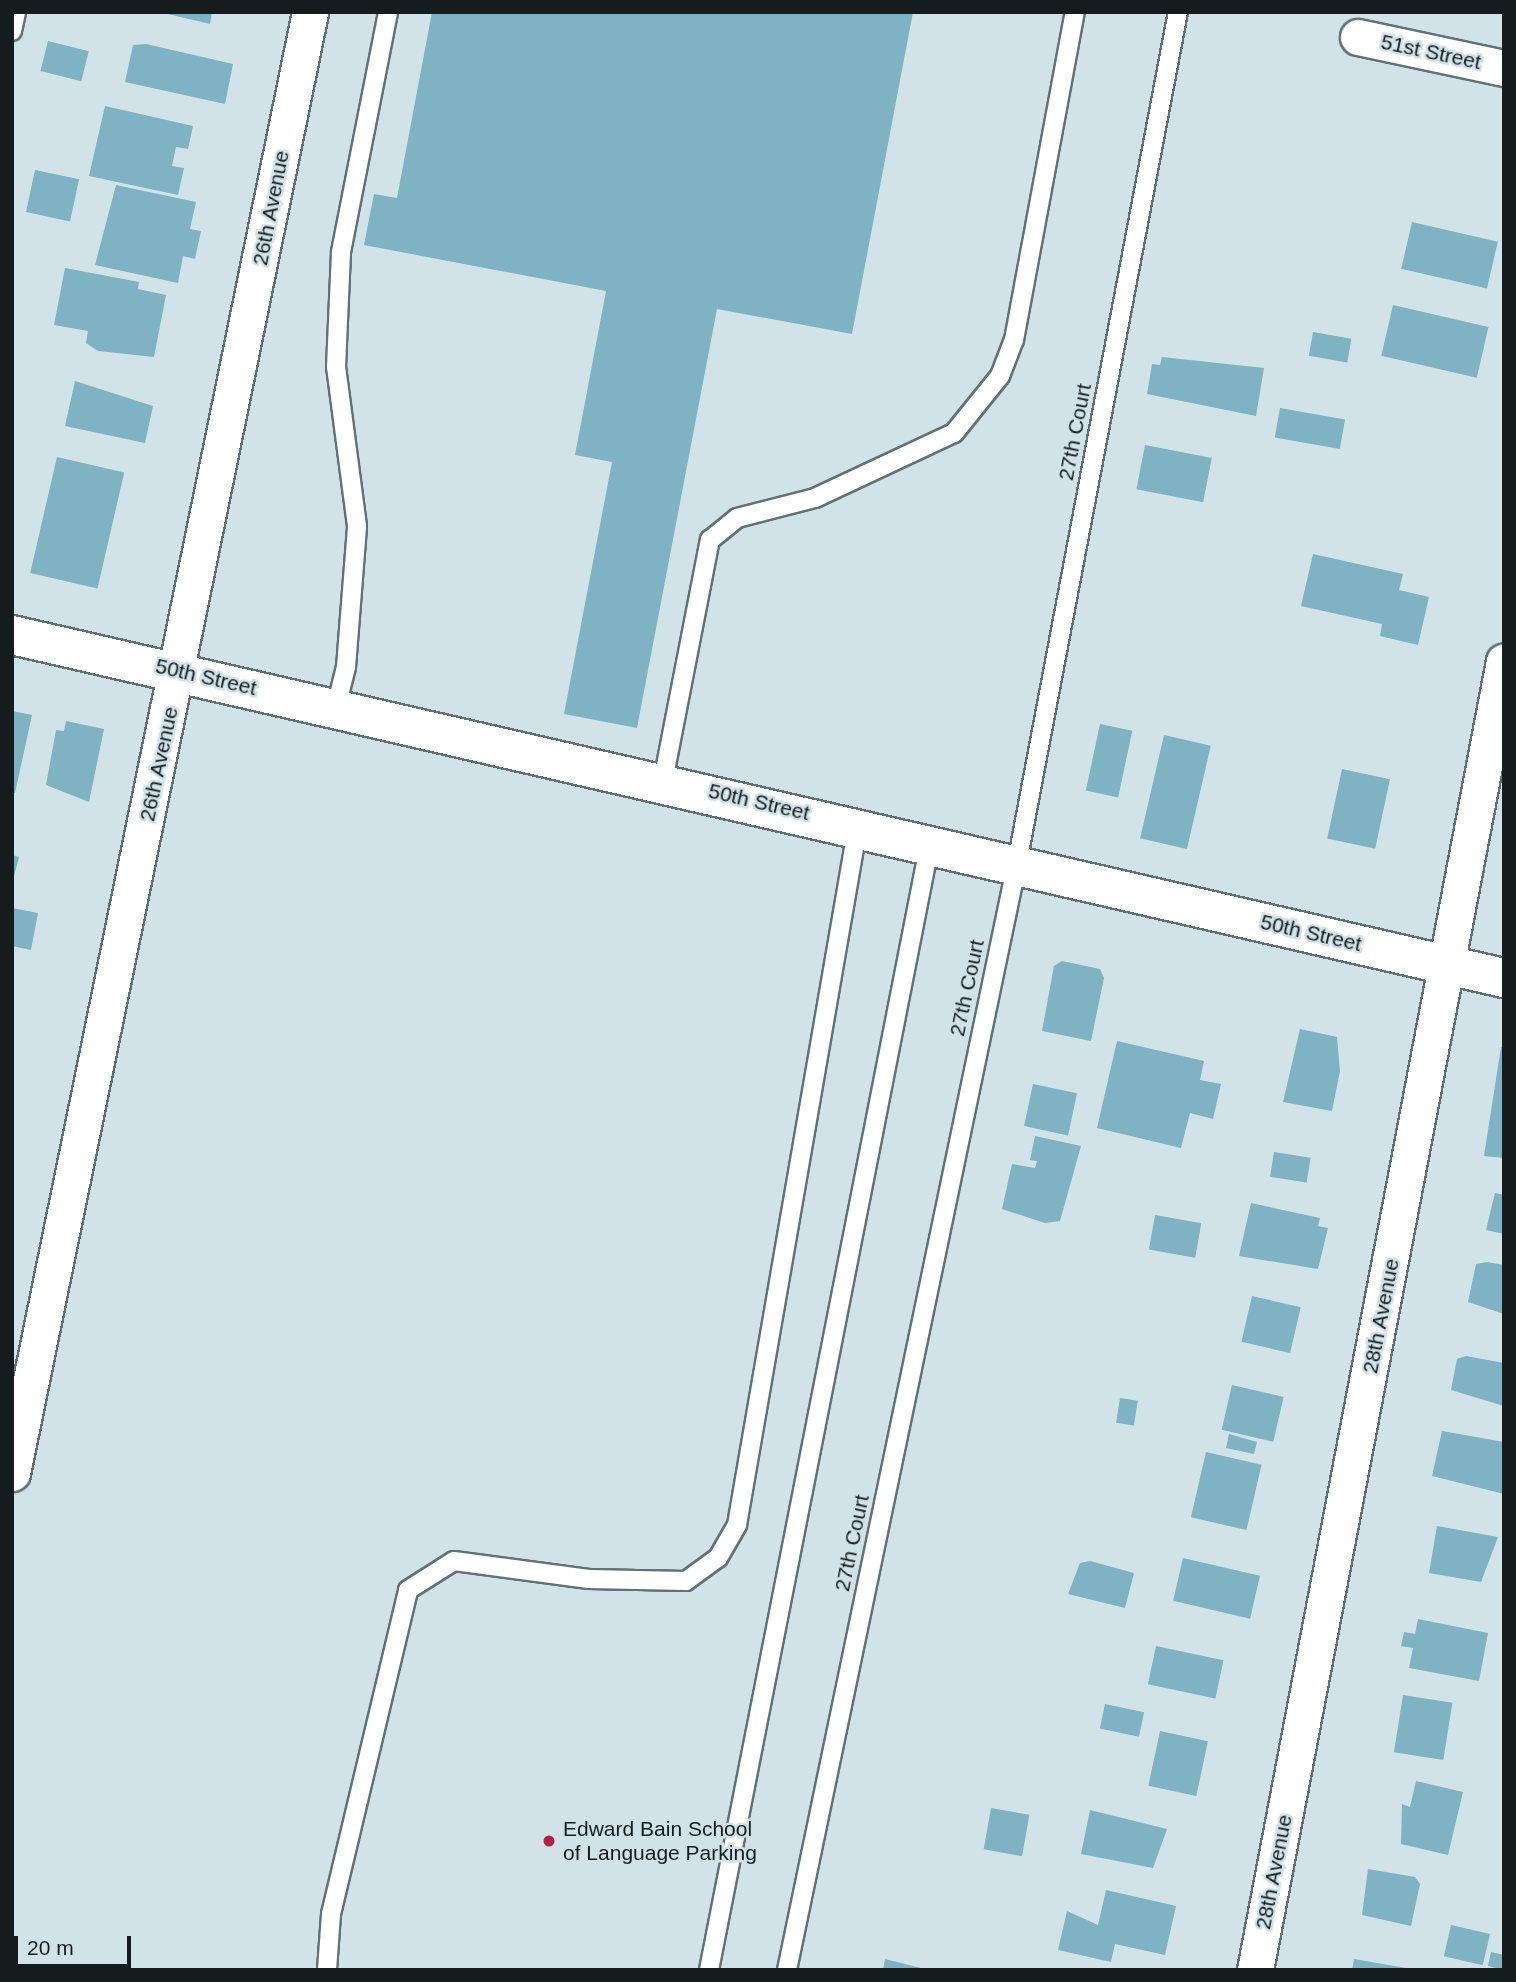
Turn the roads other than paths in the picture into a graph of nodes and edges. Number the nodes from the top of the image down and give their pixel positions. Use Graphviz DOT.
graph roads {
  1 [pos="16,12"];
  2 [pos="310,12"];
  3 [pos="388,12"];
  4 [pos="1075,12"];
  5 [pos="1178,12"];
  6 [pos="12,31"];
  7 [pos="1358,37"];
  8 [pos="1504,68"];
  9 [pos="12,635"];
  10 [pos="1504,661"];
  11 [pos="179,671"];
  12 [pos="336,707"];
  13 [pos="663,781"];
  14 [pos="858,825"];
  15 [pos="929,842"];
  16 [pos="1017,863"];
  17 [pos="1448,966"];
  18 [pos="1504,978"];
  19 [pos="12,1473"];
  20 [pos="327,1970"];
  21 [pos="709,1970"];
  22 [pos="787,1970"];
  23 [pos="1255,1970"];
  1 -- 6 [label="lane"];
  2 -- 11 [label="street, 26th Avenue"];
  3 -- 12 [label="lane"];
  4 -- 13 [label="lane"];
  5 -- 16 [label="lane, 27th Court"];
  7 -- 8 [label="street, 51st Street"];
  9 -- 11 [label="street, 50th Street"];
  10 -- 17 [label="street, 28th Avenue"];
  11 -- 12 [label="street, 50th Street"];
  11 -- 19 [label="street, 26th Avenue"];
  12 -- 13 [label="street, 50th Street"];
  13 -- 14 [label="street, 50th Street"];
  14 -- 15 [label="street, 50th Street"];
  14 -- 20 [label="lane"];
  15 -- 16 [label="street, 50th Street"];
  15 -- 21 [label="lane"];
  16 -- 17 [label="street, 50th Street"];
  16 -- 22 [label="lane, 27th Court"];
  17 -- 18 [label="street, 50th Street"];
  17 -- 23 [label="street, 28th Avenue"];
}
